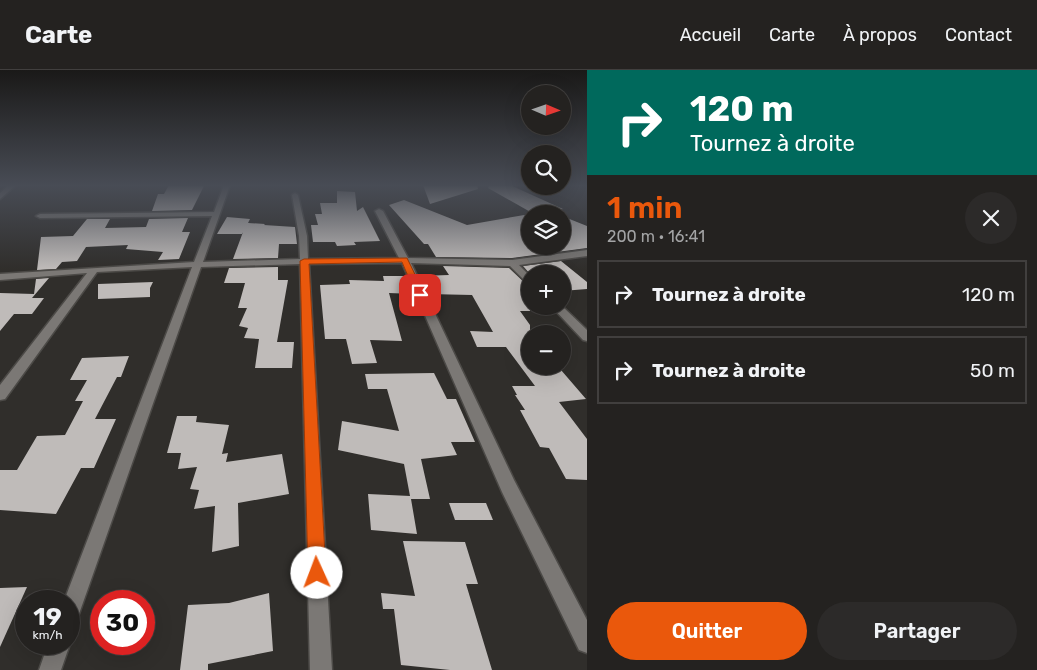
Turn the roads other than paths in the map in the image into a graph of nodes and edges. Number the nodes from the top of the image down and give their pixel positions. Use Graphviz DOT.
graph roads {
  1 [pos="299,213"];
  2 [pos="380,213"];
  3 [pos="217,214"];
  4 [pos="40,216"];
  5 [pos="587,253"];
  6 [pos="404,260"];
  7 [pos="304,261"];
  8 [pos="512,263"];
  9 [pos="198,265"];
  10 [pos="94,270"];
  11 [pos="521,272"];
  12 [pos="0,277"];
  13 [pos="565,315"];
  14 [pos="587,337"];
  15 [pos="0,395"];
  16 [pos="78,590"];
  17 [pos="587,642"];
  18 [pos="55,655"];
  19 [pos="50,670"];
  20 [pos="321,670"];
  1 -- 7 [label="street"];
  2 -- 6 [label="street"];
  3 -- 4 [label="street"];
  3 -- 9 [label="street"];
  5 -- 8 [label="street"];
  6 -- 7 [label="street"];
  6 -- 8 [label="street"];
  6 -- 17 [label="street"];
  7 -- 9 [label="street"];
  7 -- 20 [label="street"];
  8 -- 11 [label="street"];
  9 -- 10 [label="street"];
  9 -- 16 [label="street"];
  10 -- 12 [label="street"];
  10 -- 15 [label="street"];
  13 -- 14 [label="street"];
  18 -- 19 [label="street"];
}
